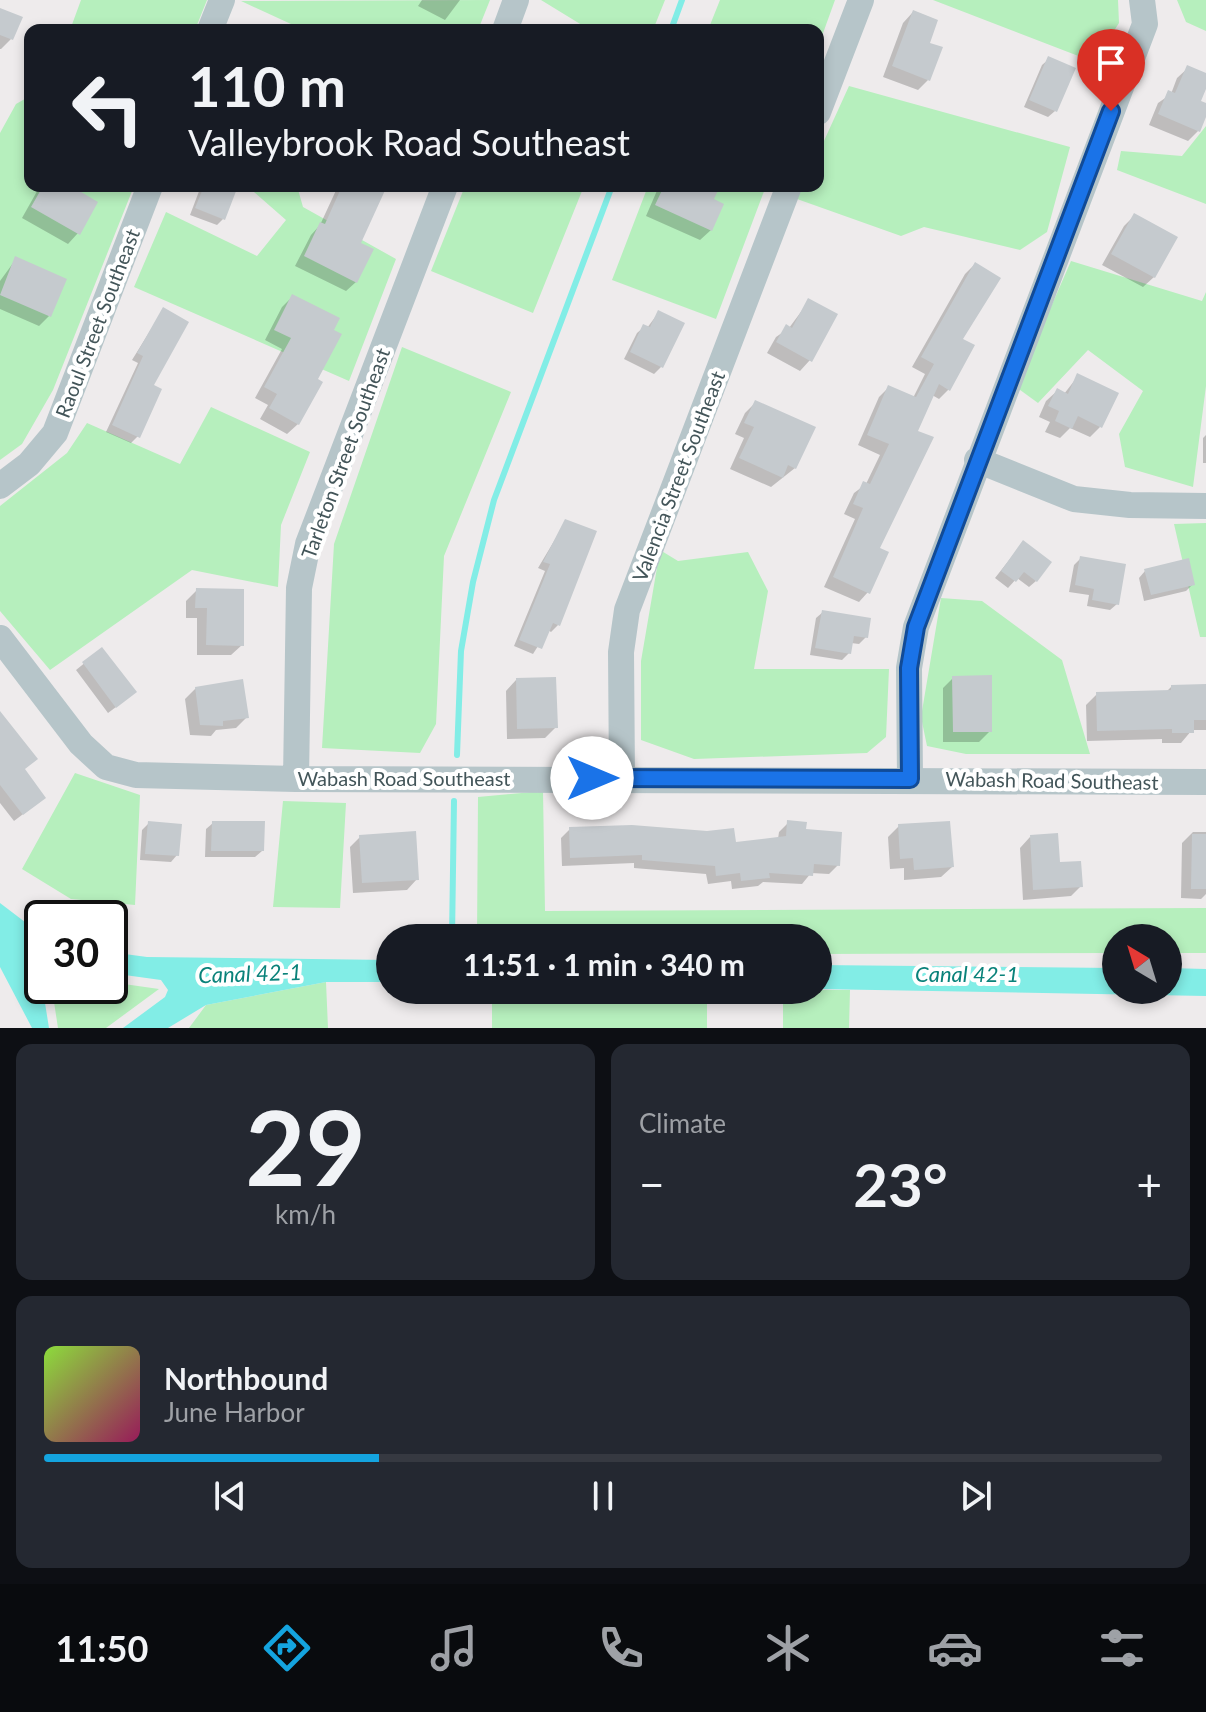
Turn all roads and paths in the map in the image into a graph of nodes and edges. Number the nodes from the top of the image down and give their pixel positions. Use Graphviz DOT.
graph roads {
  1 [pos="222,0"];
  2 [pos="516,0"];
  3 [pos="861,0"];
  4 [pos="1142,0"];
  5 [pos="212,24"];
  6 [pos="507,24"];
  7 [pos="824,96"];
  8 [pos="148,192"];
  9 [pos="443,192"];
  10 [pos="787,192"];
  11 [pos="977,460"];
  12 [pos="0,486"];
  13 [pos="1206,506"];
  14 [pos="0,638"];
  15 [pos="622,778"];
  16 [pos="296,779"];
  17 [pos="910,779"];
  18 [pos="1206,782"];
  1 -- 5 [label="street"];
  2 -- 6 [label="street"];
  3 -- 7 [label="street"];
  4 -- 11 [label="street"];
  8 -- 12 [label="street, Raoul Street Southeast"];
  9 -- 16 [label="street, Tarleton Street Southeast"];
  10 -- 15 [label="street, Valencia Street Southeast"];
  11 -- 13 [label="street"];
  11 -- 17 [label="street"];
  14 -- 16 [label="street, Wabash Road Southeast"];
  15 -- 16 [label="street, Wabash Road Southeast"];
  15 -- 17 [label="street, Wabash Road Southeast"];
  17 -- 18 [label="street, Wabash Road Southeast"];
}
